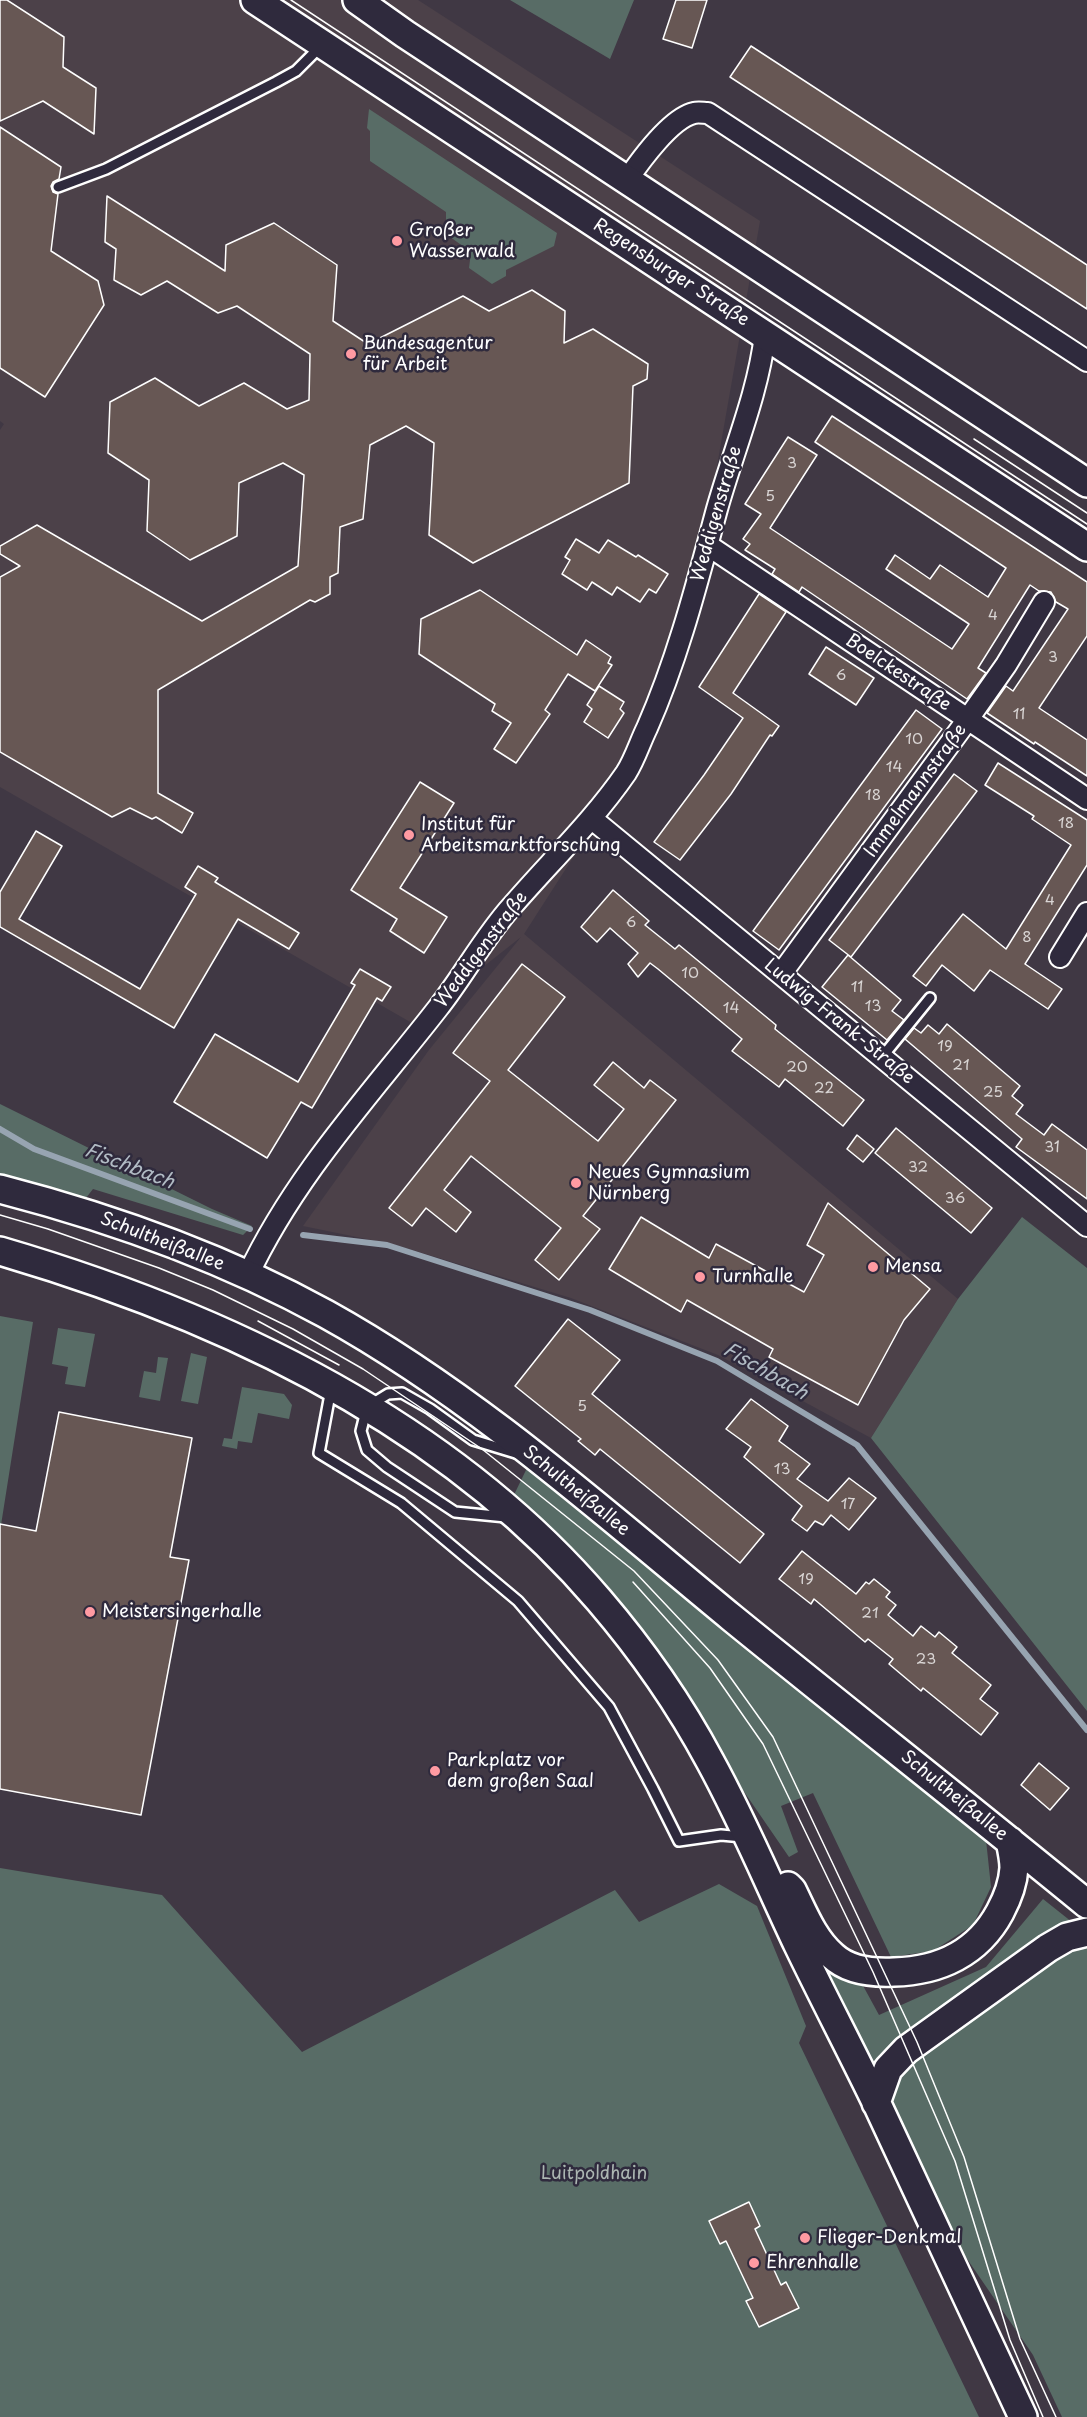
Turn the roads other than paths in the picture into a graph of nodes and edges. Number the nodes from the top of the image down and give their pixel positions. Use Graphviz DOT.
graph roads {
  1 [pos="255,0"];
  2 [pos="357,0"];
  3 [pos="322,45"];
  4 [pos="627,180"];
  5 [pos="58,187"];
  6 [pos="765,335"];
  7 [pos="1087,361"];
  8 [pos="1087,483"];
  9 [pos="709,546"];
  10 [pos="1087,547"];
  11 [pos="1044,602"];
  12 [pos="968,720"];
  13 [pos="1087,799"];
  14 [pos="591,818"];
  15 [pos="1087,913"];
  16 [pos="1059,957"];
  17 [pos="781,974"];
  18 [pos="930,998"];
  19 [pos="882,1057"];
  20 [pos="0,1189"];
  21 [pos="1087,1226"];
  22 [pos="7,1257"];
  23 [pos="248,1275"];
  24 [pos="332,1387"];
  25 [pos="367,1407"];
  26 [pos="534,1456"];
  27 [pos="517,1517"];
  28 [pos="749,1838"];
  29 [pos="1010,1841"];
  30 [pos="763,1868"];
  31 [pos="1087,1904"];
  32 [pos="1087,1932"];
  33 [pos="876,2103"];
  34 [pos="1023,2417"];
  1 -- 3 [label="main road, Regensburger Straße"];
  2 -- 4 [label="main road"];
  3 -- 5 [label="lane"];
  3 -- 6 [label="main road, Regensburger Straße"];
  4 -- 7 [label="street"];
  4 -- 8 [label="main road"];
  6 -- 9 [label="street, Weddigenstraße"];
  6 -- 10 [label="main road, Regensburger Straße"];
  9 -- 12 [label="street, Boelckestraße"];
  9 -- 14 [label="street, Weddigenstraße"];
  11 -- 12 [label="street, Immelmannstraße"];
  12 -- 13 [label="street, Boelckestraße"];
  12 -- 17 [label="street, Immelmannstraße"];
  14 -- 17 [label="street, Ludwig-Frank-Straße"];
  14 -- 23 [label="street, Weddigenstraße"];
  15 -- 16 [label="street"];
  17 -- 19 [label="street, Ludwig-Frank-Straße"];
  18 -- 19 [label="lane"];
  19 -- 21 [label="street, Ludwig-Frank-Straße"];
  20 -- 23 [label="main road, Schultheißallee"];
  22 -- 24 [label="main road"];
  23 -- 26 [label="main road, Schultheißallee"];
  24 -- 25 [label="main road"];
  24 -- 28 [label="lane"];
  25 -- 26 [label="lane"];
  25 -- 27 [label="main road"];
  25 -- 27 [label="lane"];
  26 -- 29 [label="main road, Schultheißallee"];
  27 -- 28 [label="main road"];
  28 -- 30 [label="main road"];
  29 -- 30 [label="main road"];
  29 -- 31 [label="main road, Schultheißallee"];
  30 -- 33 [label="main road"];
  32 -- 33 [label="main road"];
  33 -- 34 [label="main road"];
}
